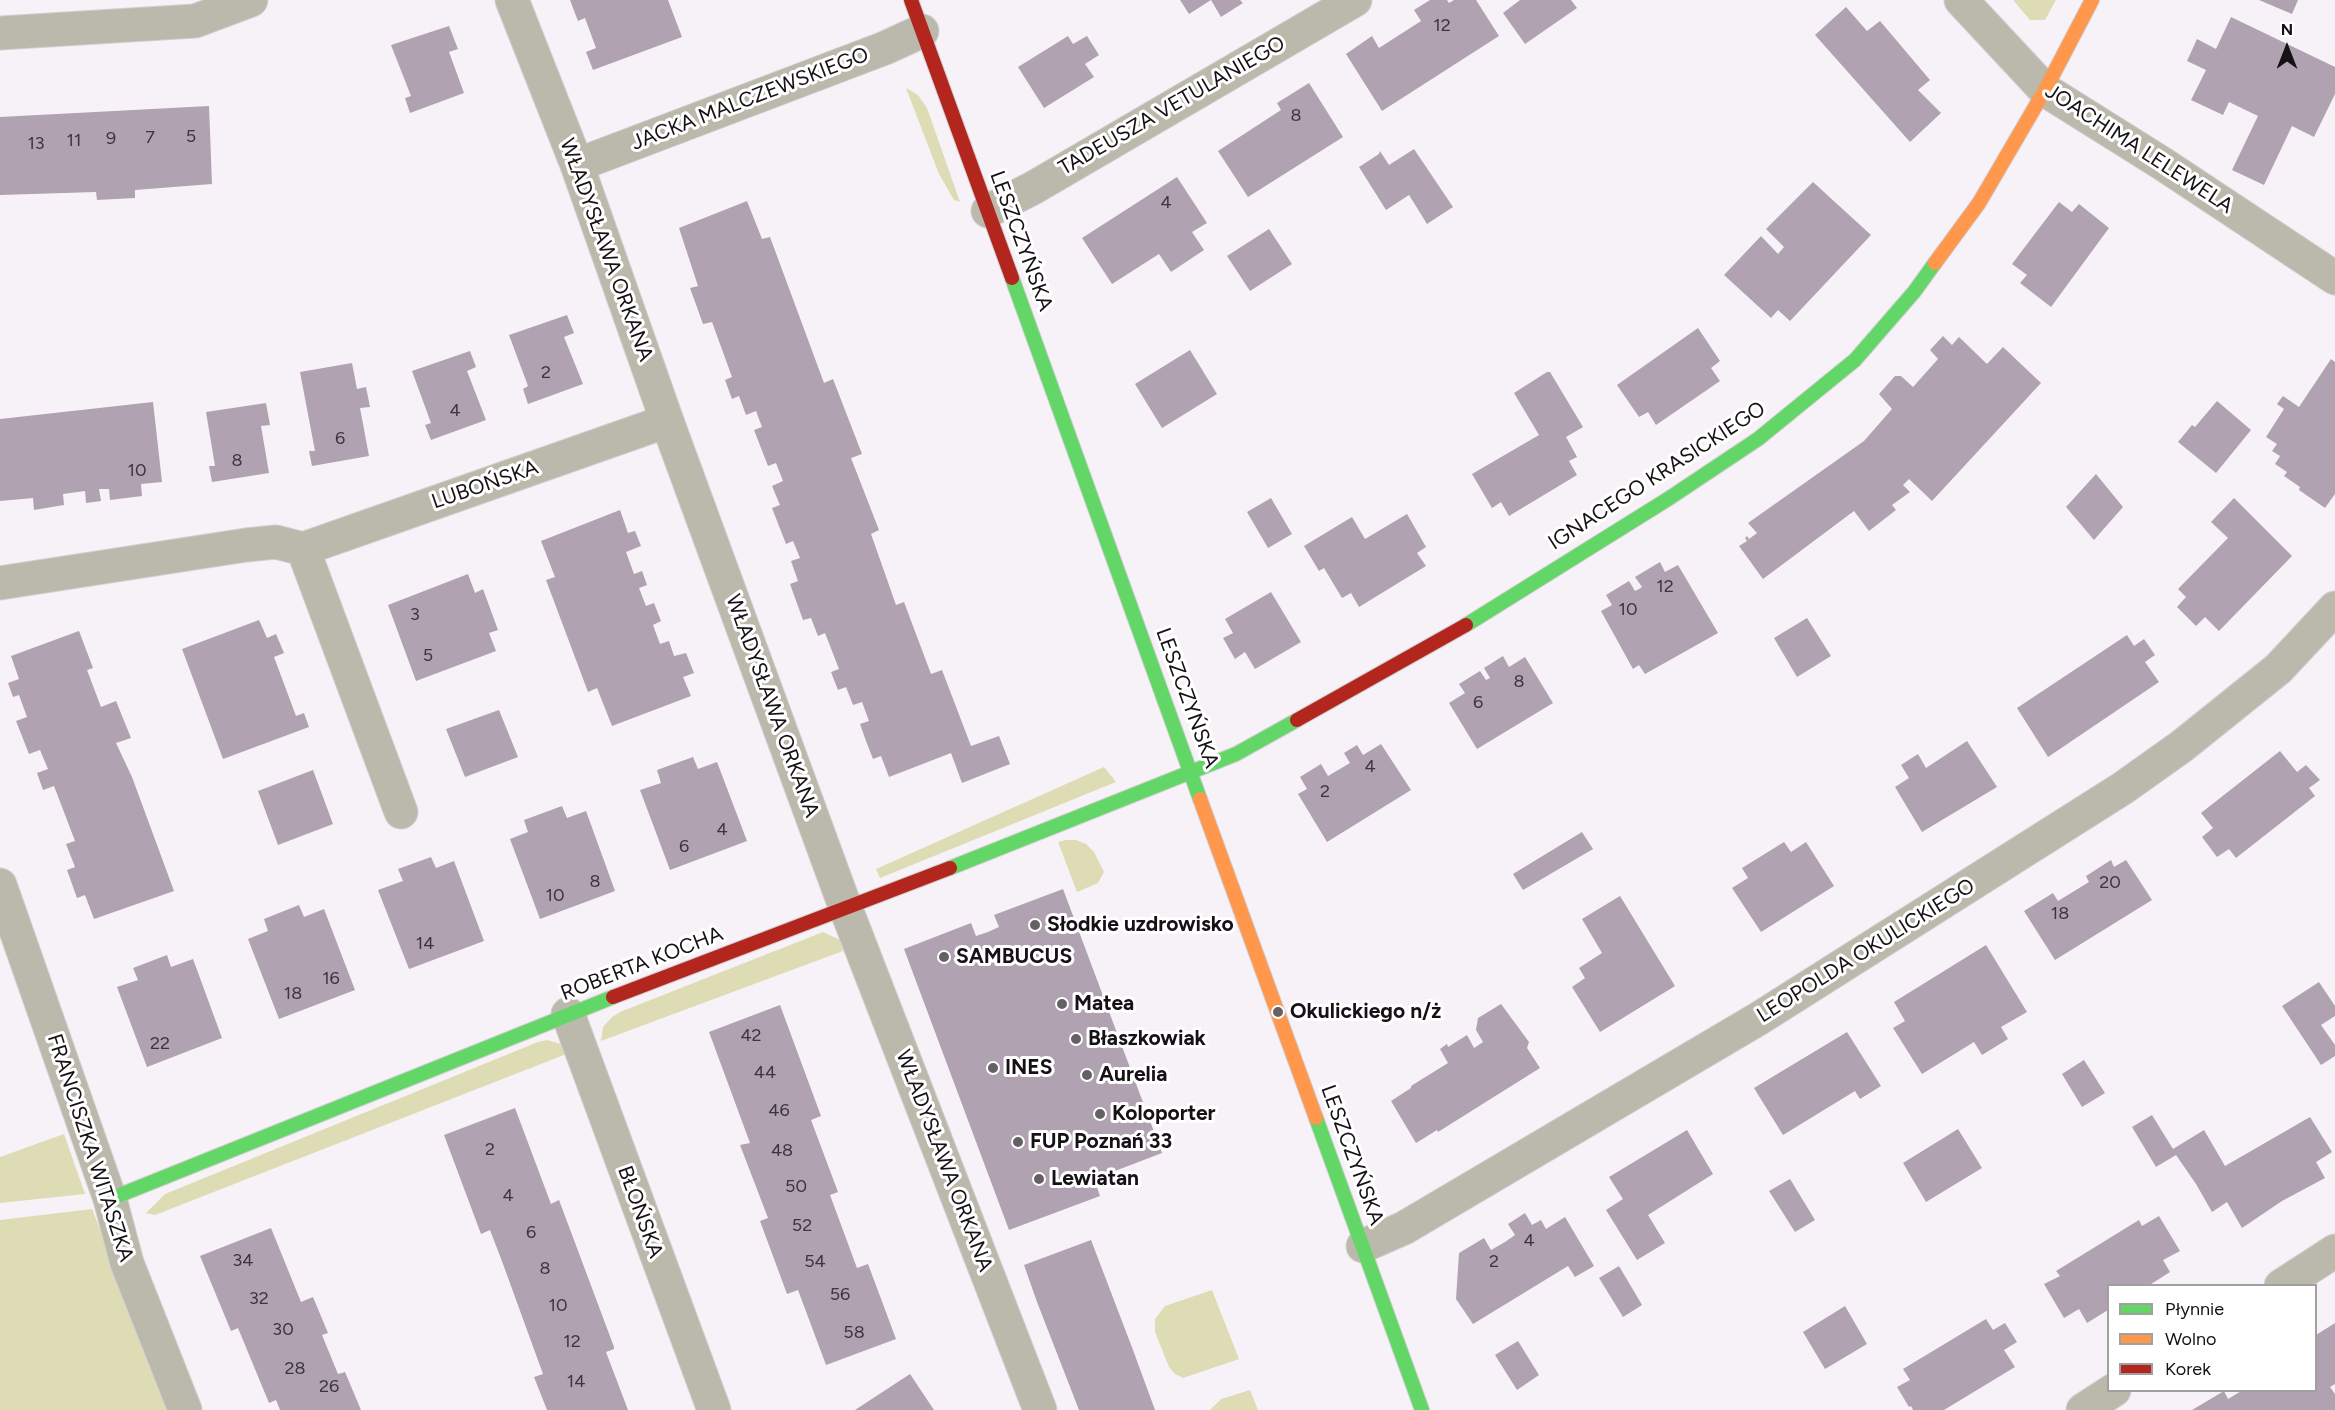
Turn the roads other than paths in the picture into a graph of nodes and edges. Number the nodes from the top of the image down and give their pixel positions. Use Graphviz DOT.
graph roads {
  1 [pos="251,0"];
  2 [pos="512,0"];
  3 [pos="911,0"];
  4 [pos="1354,0"];
  5 [pos="1961,0"];
  6 [pos="2092,0"];
  7 [pos="922,31"];
  8 [pos="0,33"];
  9 [pos="2045,90"];
  10 [pos="577,165"];
  11 [pos="988,211"];
  12 [pos="2335,278"];
  13 [pos="667,421"];
  14 [pos="303,549"];
  15 [pos="0,583"];
  16 [pos="2335,608"];
  17 [pos="1191,772"];
  18 [pos="401,812"];
  19 [pos="0,885"];
  20 [pos="846,909"];
  21 [pos="568,1014"];
  22 [pos="110,1200"];
  23 [pos="1363,1246"];
  24 [pos="2335,1251"];
  25 [pos="2284,1284"];
  26 [pos="2111,1392"];
  27 [pos="184,1410"];
  28 [pos="714,1410"];
  29 [pos="1040,1410"];
  30 [pos="1422,1410"];
  31 [pos="2083,1410"];
  1 -- 8 [label="street"];
  2 -- 10 [label="street, WŁADYSŁAWA ORKANA"];
  3 -- 7 [label="street, LESZCZYŃSKA"];
  4 -- 11 [label="street, TADEUSZA VETULANIEGO"];
  5 -- 9 [label="street, JOACHIMA LELEWELA"];
  6 -- 9 [label="street, IGNACEGO KRASICKIEGO"];
  7 -- 10 [label="street, JACKA MALCZEWSKIEGO"];
  7 -- 11 [label="street, LESZCZYŃSKA"];
  9 -- 12 [label="street, JOACHIMA LELEWELA"];
  9 -- 17 [label="street, IGNACEGO KRASICKIEGO"];
  10 -- 13 [label="street, WŁADYSŁAWA ORKANA"];
  11 -- 17 [label="street, LESZCZYŃSKA"];
  13 -- 14 [label="street, LUBOŃSKA"];
  13 -- 20 [label="street, WŁADYSŁAWA ORKANA"];
  14 -- 15 [label="street"];
  14 -- 18 [label="street"];
  16 -- 23 [label="street, LEOPOLDA OKULICKIEGO"];
  17 -- 20 [label="street, ROBERTA KOCHA"];
  17 -- 23 [label="street, LESZCZYŃSKA"];
  19 -- 22 [label="street, FRANCISZKA WITASZKA"];
  20 -- 21 [label="street, ROBERTA KOCHA"];
  20 -- 29 [label="street, WŁADYSŁAWA ORKANA"];
  21 -- 22 [label="street, ROBERTA KOCHA"];
  21 -- 28 [label="street, BŁOŃSKA"];
  22 -- 27 [label="street, FRANCISZKA WITASZKA"];
  23 -- 30 [label="street, LESZCZYŃSKA"];
  24 -- 25 [label="street"];
  26 -- 31 [label="street"];
}
